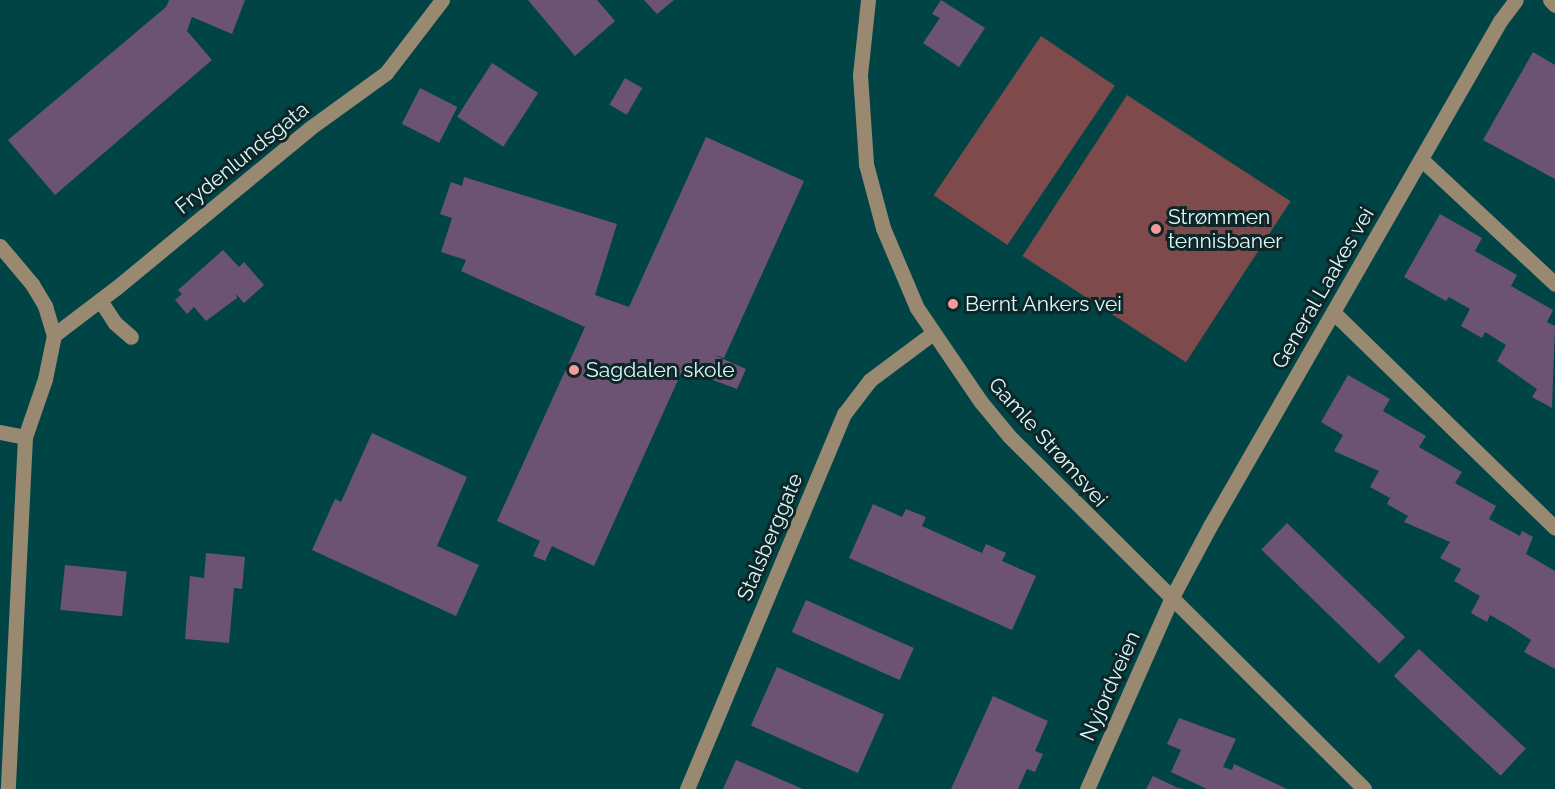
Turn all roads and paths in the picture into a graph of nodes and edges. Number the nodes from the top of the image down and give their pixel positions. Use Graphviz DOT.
graph roads {
  1 [pos="442,0"];
  2 [pos="868,0"];
  3 [pos="1516,0"];
  4 [pos="1550,0"];
  5 [pos="1555,5"];
  6 [pos="1420,159"];
  7 [pos="0,246"];
  8 [pos="1555,284"];
  9 [pos="100,300"];
  10 [pos="1334,313"];
  11 [pos="933,333"];
  12 [pos="54,335"];
  13 [pos="131,337"];
  14 [pos="0,432"];
  15 [pos="25,437"];
  16 [pos="1555,528"];
  17 [pos="1171,599"];
  18 [pos="8,789"];
  19 [pos="687,789"];
  20 [pos="1087,789"];
  21 [pos="1364,789"];
  1 -- 9 [label="street, Frydenlundsgata"];
  2 -- 11 [label="street, Gamle Strømsvei"];
  3 -- 6 [label="street, General Laakes vei"];
  4 -- 5 [label="street"];
  6 -- 8 [label="street"];
  6 -- 10 [label="street, General Laakes vei"];
  7 -- 12 [label="street"];
  9 -- 12 [label="street, Frydenlundsgata"];
  9 -- 13 [label="street"];
  10 -- 16 [label="street"];
  10 -- 17 [label="street, General Laakes vei"];
  11 -- 17 [label="street, Gamle Strømsvei"];
  11 -- 19 [label="street, Stalsberggate"];
  12 -- 15 [label="street"];
  14 -- 15 [label="street"];
  15 -- 18 [label="street"];
  17 -- 20 [label="street, Nyjordveien"];
  17 -- 21 [label="street, Gamle Strømsvei"];
}
